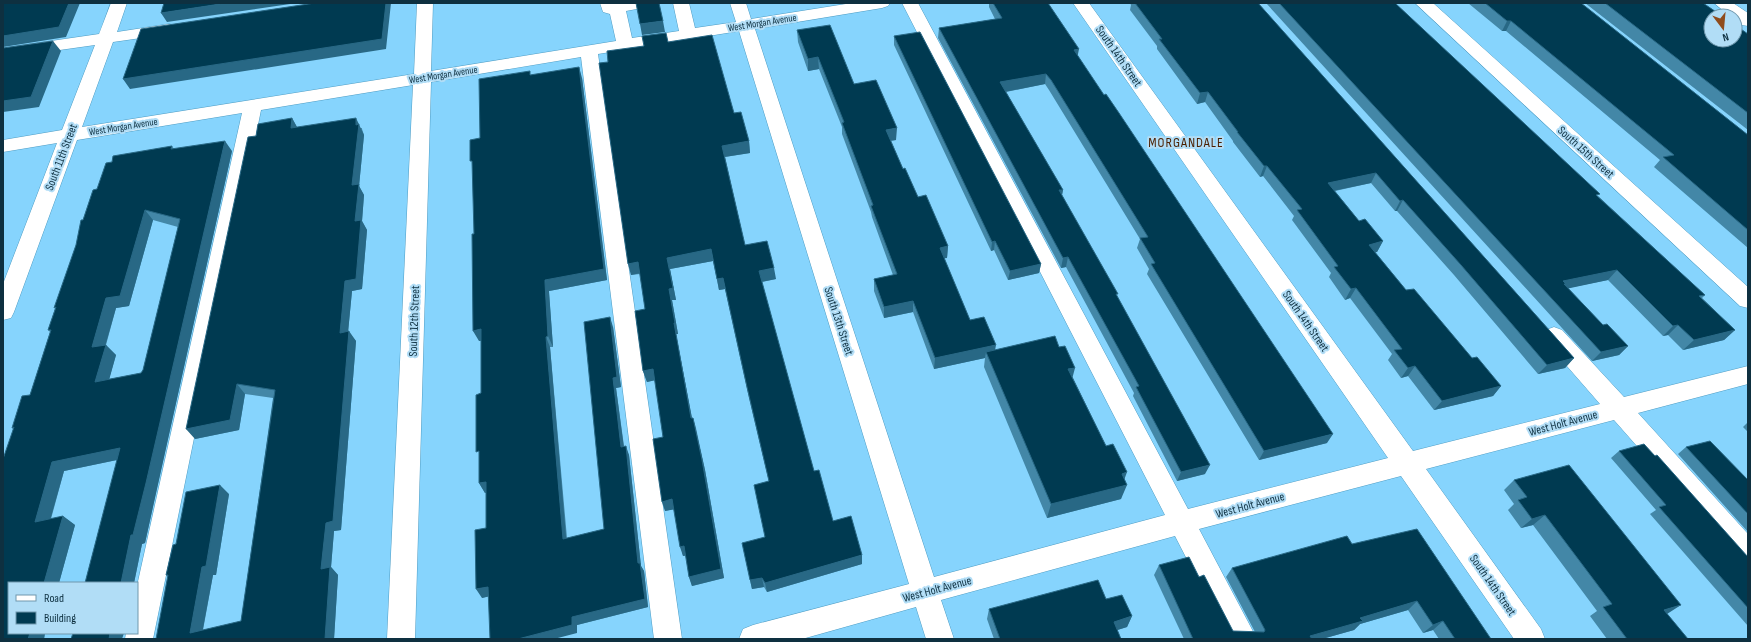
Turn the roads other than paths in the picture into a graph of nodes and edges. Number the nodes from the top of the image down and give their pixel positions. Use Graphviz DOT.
graph roads {
  1 [pos="119,3"];
  2 [pos="425,3"];
  3 [pos="646,3"];
  4 [pos="681,3"];
  5 [pos="738,3"];
  6 [pos="882,3"];
  7 [pos="910,3"];
  8 [pos="1081,3"];
  9 [pos="1423,3"];
  10 [pos="1722,3"];
  11 [pos="612,5"];
  12 [pos="1748,22"];
  13 [pos="745,25"];
  14 [pos="187,27"];
  15 [pos="688,34"];
  16 [pos="106,38"];
  17 [pos="625,44"];
  18 [pos="589,50"];
  19 [pos="3,53"];
  20 [pos="423,77"];
  21 [pos="253,105"];
  22 [pos="69,135"];
  23 [pos="3,146"];
  24 [pos="1748,300"];
  25 [pos="3,312"];
  26 [pos="1539,320"];
  27 [pos="1748,375"];
  28 [pos="1619,408"];
  29 [pos="1407,464"];
  30 [pos="1182,522"];
  31 [pos="1748,553"];
  32 [pos="925,592"];
  33 [pos="140,639"];
  34 [pos="401,639"];
  35 [pos="668,639"];
  36 [pos="753,639"];
  37 [pos="940,639"];
  38 [pos="1243,639"];
  39 [pos="1531,639"];
  1 -- 16 [label="street, South 11th Street"];
  2 -- 20 [label="street, South 12th Street"];
  3 -- 11 [label="street"];
  4 -- 15 [label="street"];
  5 -- 13 [label="street, South 13th Street"];
  6 -- 13 [label="street, West Morgan Avenue"];
  7 -- 30 [label="street"];
  8 -- 29 [label="street, South 14th Street"];
  9 -- 24 [label="street, South 15th Street"];
  10 -- 12 [label="street"];
  11 -- 17 [label="street"];
  13 -- 15 [label="street, West Morgan Avenue"];
  13 -- 32 [label="street, South 13th Street"];
  14 -- 16 [label="street"];
  15 -- 17 [label="street, West Morgan Avenue"];
  16 -- 19 [label="street"];
  16 -- 22 [label="street, South 11th Street"];
  17 -- 18 [label="street, West Morgan Avenue"];
  18 -- 20 [label="street, West Morgan Avenue"];
  18 -- 35 [label="street"];
  20 -- 21 [label="street, West Morgan Avenue"];
  20 -- 34 [label="street, South 12th Street"];
  21 -- 22 [label="street, West Morgan Avenue"];
  21 -- 33 [label="street"];
  22 -- 23 [label="street, West Morgan Avenue"];
  22 -- 25 [label="street, South 11th Street"];
  26 -- 28 [label="street"];
  27 -- 28 [label="street, West Holt Avenue"];
  28 -- 29 [label="street, West Holt Avenue"];
  28 -- 31 [label="street"];
  29 -- 30 [label="street, West Holt Avenue"];
  29 -- 39 [label="street, South 14th Street"];
  30 -- 32 [label="street, West Holt Avenue"];
  30 -- 38 [label="street"];
  32 -- 36 [label="street, West Holt Avenue"];
  32 -- 37 [label="street, South 13th Street"];
}
